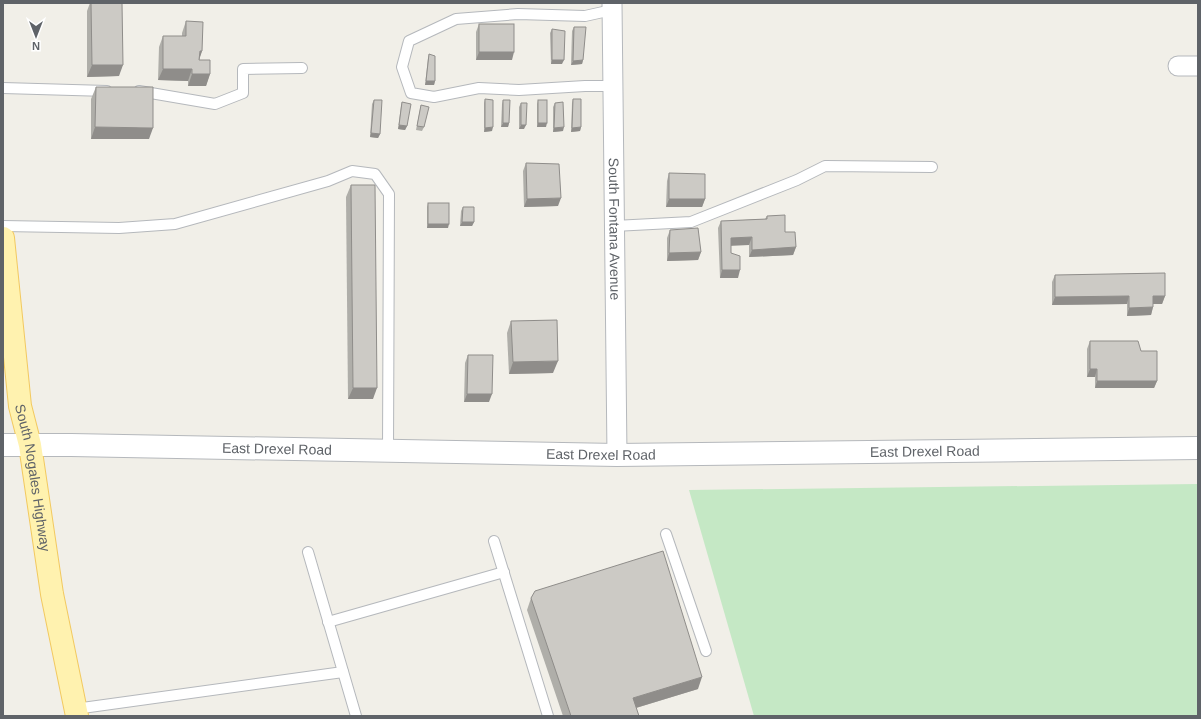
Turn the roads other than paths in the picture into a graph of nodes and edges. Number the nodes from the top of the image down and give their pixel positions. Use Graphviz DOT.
graph roads {
  1 [pos="612,7"];
  2 [pos="1178,66"];
  3 [pos="1198,66"];
  4 [pos="302,68"];
  5 [pos="613,86"];
  6 [pos="3,88"];
  7 [pos="932,167"];
  8 [pos="3,226"];
  9 [pos="614,226"];
  10 [pos="3,238"];
  11 [pos="3,445"];
  12 [pos="30,445"];
  13 [pos="1198,448"];
  14 [pos="388,452"];
  15 [pos="616,455"];
  16 [pos="666,534"];
  17 [pos="494,541"];
  18 [pos="308,552"];
  19 [pos="504,572"];
  20 [pos="328,622"];
  21 [pos="706,651"];
  22 [pos="343,672"];
  23 [pos="76,712"];
  24 [pos="356,716"];
  25 [pos="548,716"];
  1 -- 5 [label="street, South Fontana Avenue"];
  1 -- 5 [label="lane"];
  2 -- 3 [label="street"];
  4 -- 6 [label="lane"];
  5 -- 9 [label="street, South Fontana Avenue"];
  7 -- 9 [label="lane"];
  8 -- 14 [label="lane"];
  9 -- 15 [label="street, South Fontana Avenue"];
  10 -- 12 [label="main road, South Nogales Highway"];
  11 -- 12 [label="street, East Drexel Road"];
  12 -- 14 [label="street, East Drexel Road"];
  12 -- 23 [label="main road, South Nogales Highway"];
  13 -- 15 [label="street, East Drexel Road"];
  14 -- 15 [label="street, East Drexel Road"];
  16 -- 21 [label="lane"];
  17 -- 19 [label="lane"];
  18 -- 20 [label="lane"];
  19 -- 20 [label="lane"];
  19 -- 25 [label="lane"];
  20 -- 22 [label="lane"];
  22 -- 23 [label="lane"];
  22 -- 24 [label="lane"];
}
